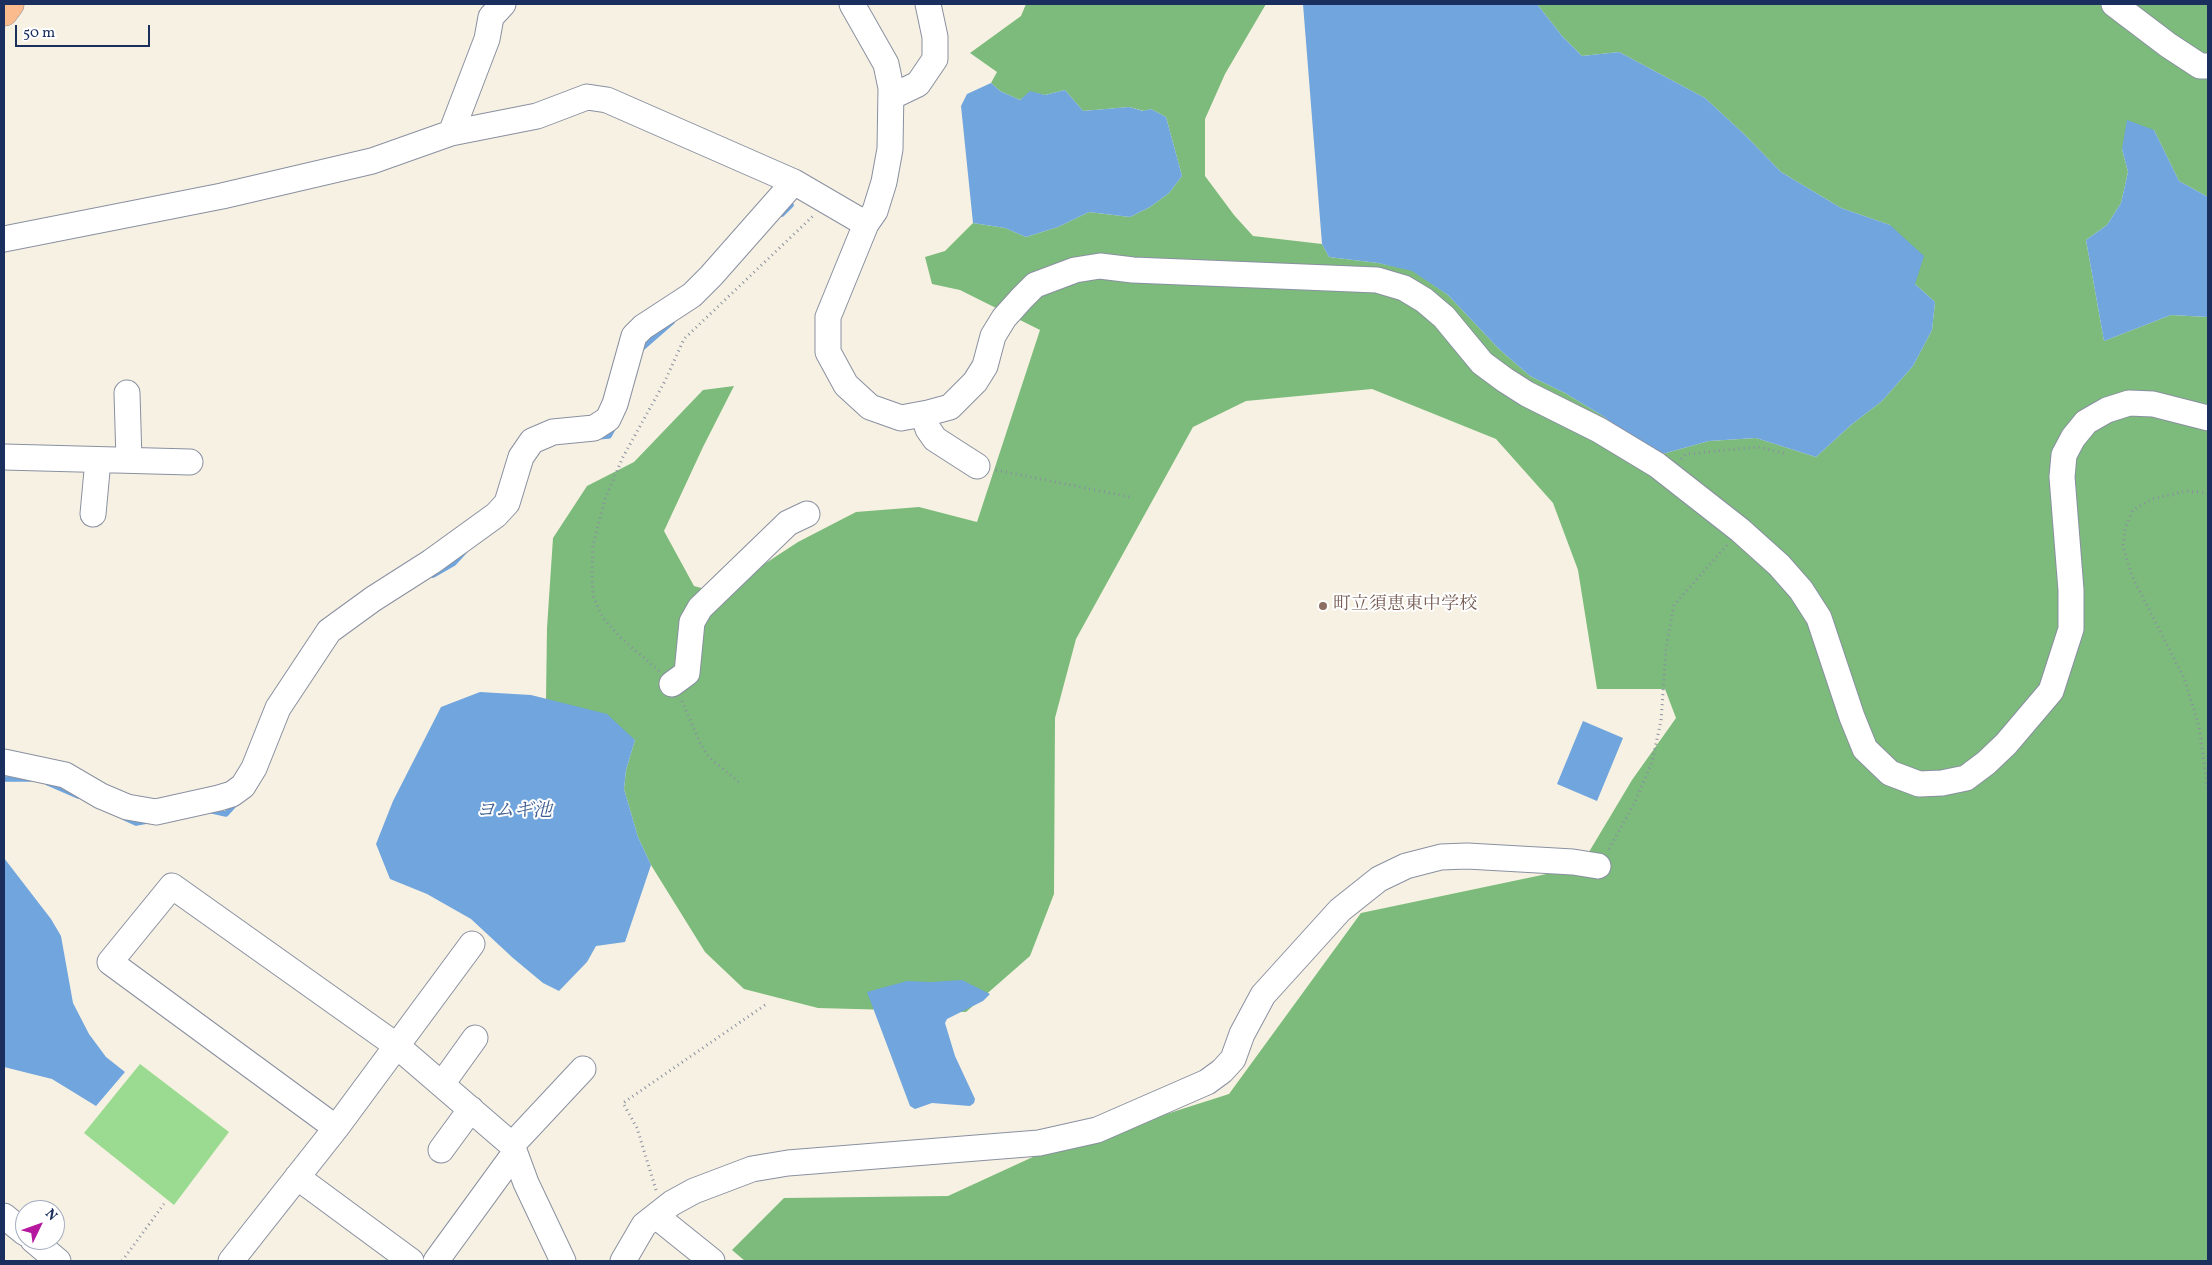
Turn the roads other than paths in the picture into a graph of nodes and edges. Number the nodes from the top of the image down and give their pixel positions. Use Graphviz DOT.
graph roads {
  1 [pos="10,4"];
  2 [pos="503,4"];
  3 [pos="852,4"];
  4 [pos="928,4"];
  5 [pos="2114,4"];
  6 [pos="4,12"];
  7 [pos="2208,66"];
  8 [pos="891,97"];
  9 [pos="451,133"];
  10 [pos="794,182"];
  11 [pos="866,224"];
  12 [pos="4,239"];
  13 [pos="128,393"];
  14 [pos="923,414"];
  15 [pos="2208,418"];
  16 [pos="4,457"];
  17 [pos="98,460"];
  18 [pos="129,460"];
  19 [pos="190,462"];
  20 [pos="977,466"];
  21 [pos="93,514"];
  22 [pos="807,514"];
  23 [pos="672,684"];
  24 [pos="4,762"];
  25 [pos="1598,866"];
  26 [pos="472,944"];
  27 [pos="476,1038"];
  28 [pos="397,1046"];
  29 [pos="583,1069"];
  30 [pos="442,1084"];
  31 [pos="471,1109"];
  32 [pos="336,1128"];
  33 [pos="513,1149"];
  34 [pos="441,1150"];
  35 [pos="297,1177"];
  36 [pos="659,1213"];
  37 [pos="4,1216"];
  38 [pos="15,1225"];
  39 [pos="45,1250"];
  40 [pos="235,1260"];
  41 [pos="58,1261"];
  42 [pos="411,1261"];
  43 [pos="436,1261"];
  44 [pos="563,1261"];
  45 [pos="623,1261"];
  46 [pos="712,1261"];
  1 -- 6 [label="main road"];
  2 -- 9 [label="street"];
  3 -- 8 [label="street"];
  4 -- 8 [label="street"];
  5 -- 7 [label="street"];
  8 -- 11 [label="street"];
  9 -- 10 [label="street"];
  9 -- 12 [label="street"];
  10 -- 11 [label="street"];
  10 -- 24 [label="street"];
  11 -- 14 [label="street"];
  13 -- 18 [label="street"];
  14 -- 15 [label="street"];
  14 -- 20 [label="street"];
  16 -- 17 [label="street"];
  17 -- 18 [label="street"];
  17 -- 21 [label="street"];
  18 -- 19 [label="street"];
  22 -- 23 [label="street"];
  25 -- 36 [label="street"];
  26 -- 28 [label="street"];
  27 -- 30 [label="street"];
  28 -- 30 [label="street"];
  28 -- 32 [label="street"];
  28 -- 32 [label="street"];
  29 -- 33 [label="street"];
  30 -- 31 [label="street"];
  31 -- 33 [label="street"];
  31 -- 34 [label="street"];
  32 -- 35 [label="street"];
  33 -- 43 [label="street"];
  33 -- 44 [label="street"];
  35 -- 40 [label="street"];
  35 -- 42 [label="street"];
  36 -- 45 [label="street"];
  36 -- 46 [label="street"];
  37 -- 38 [label="street"];
  39 -- 41 [label="street"];
}
